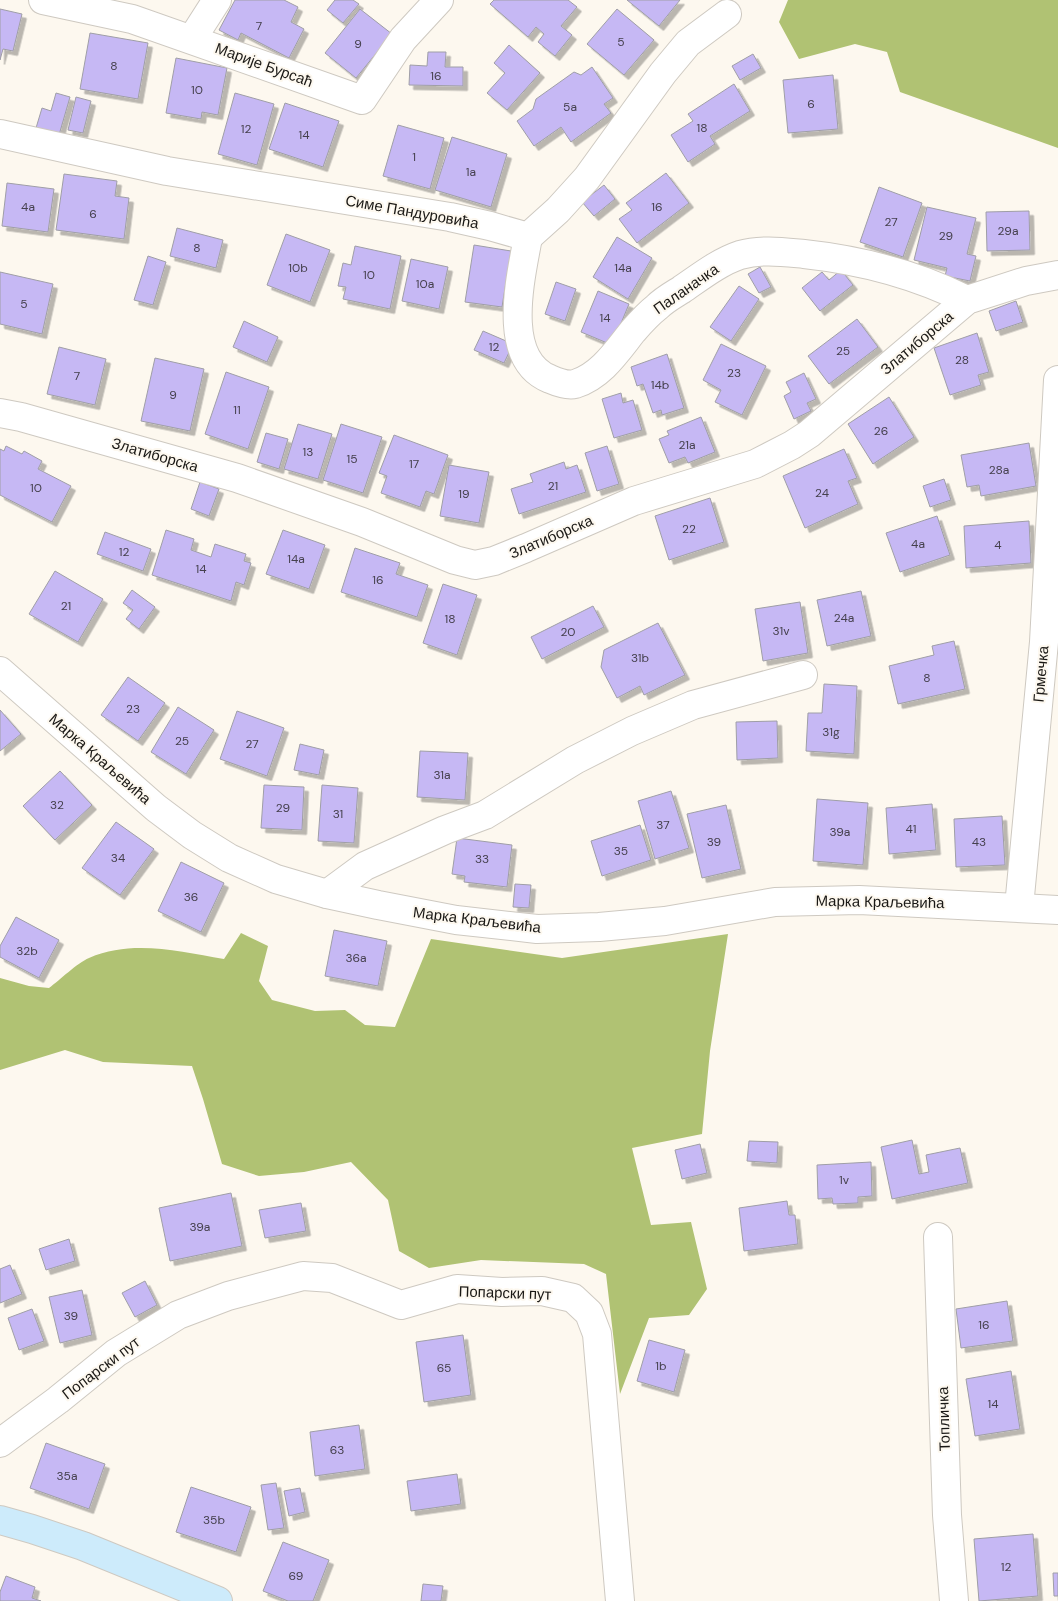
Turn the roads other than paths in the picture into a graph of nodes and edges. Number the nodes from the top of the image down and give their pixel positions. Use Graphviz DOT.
graph roads {
  1 [pos="43,0"];
  2 [pos="217,0"];
  3 [pos="439,0"];
  4 [pos="726,14"];
  5 [pos="192,39"];
  6 [pos="0,134"];
  7 [pos="528,237"];
  8 [pos="1058,275"];
  9 [pos="967,300"];
  10 [pos="1058,380"];
  11 [pos="0,413"];
  12 [pos="0,671"];
  13 [pos="803,675"];
  14 [pos="327,894"];
  15 [pos="1018,907"];
  16 [pos="1058,910"];
  17 [pos="938,1237"];
  18 [pos="0,1443"];
  19 [pos="0,1520"];
  20 [pos="218,1601"];
  21 [pos="620,1601"];
  22 [pos="954,1601"];
  1 -- 5 [label="street, Марије Бурсаћ"];
  2 -- 5 [label="street"];
  3 -- 5 [label="street, Марије Бурсаћ"];
  4 -- 7 [label="street"];
  6 -- 7 [label="street, Симе Пандуровића"];
  7 -- 9 [label="street, Паланачка"];
  8 -- 9 [label="street, Златиборска"];
  9 -- 11 [label="street, Златиборска"];
  10 -- 15 [label="street, Грмечка"];
  12 -- 14 [label="street, Марка Краљевића"];
  13 -- 14 [label="street"];
  14 -- 15 [label="street, Марка Краљевића"];
  15 -- 16 [label="street, Марка Краљевића"];
  17 -- 22 [label="street, Топличка"];
  18 -- 21 [label="street, Попарски пут"];
  19 -- 20 [label="street"];
}
